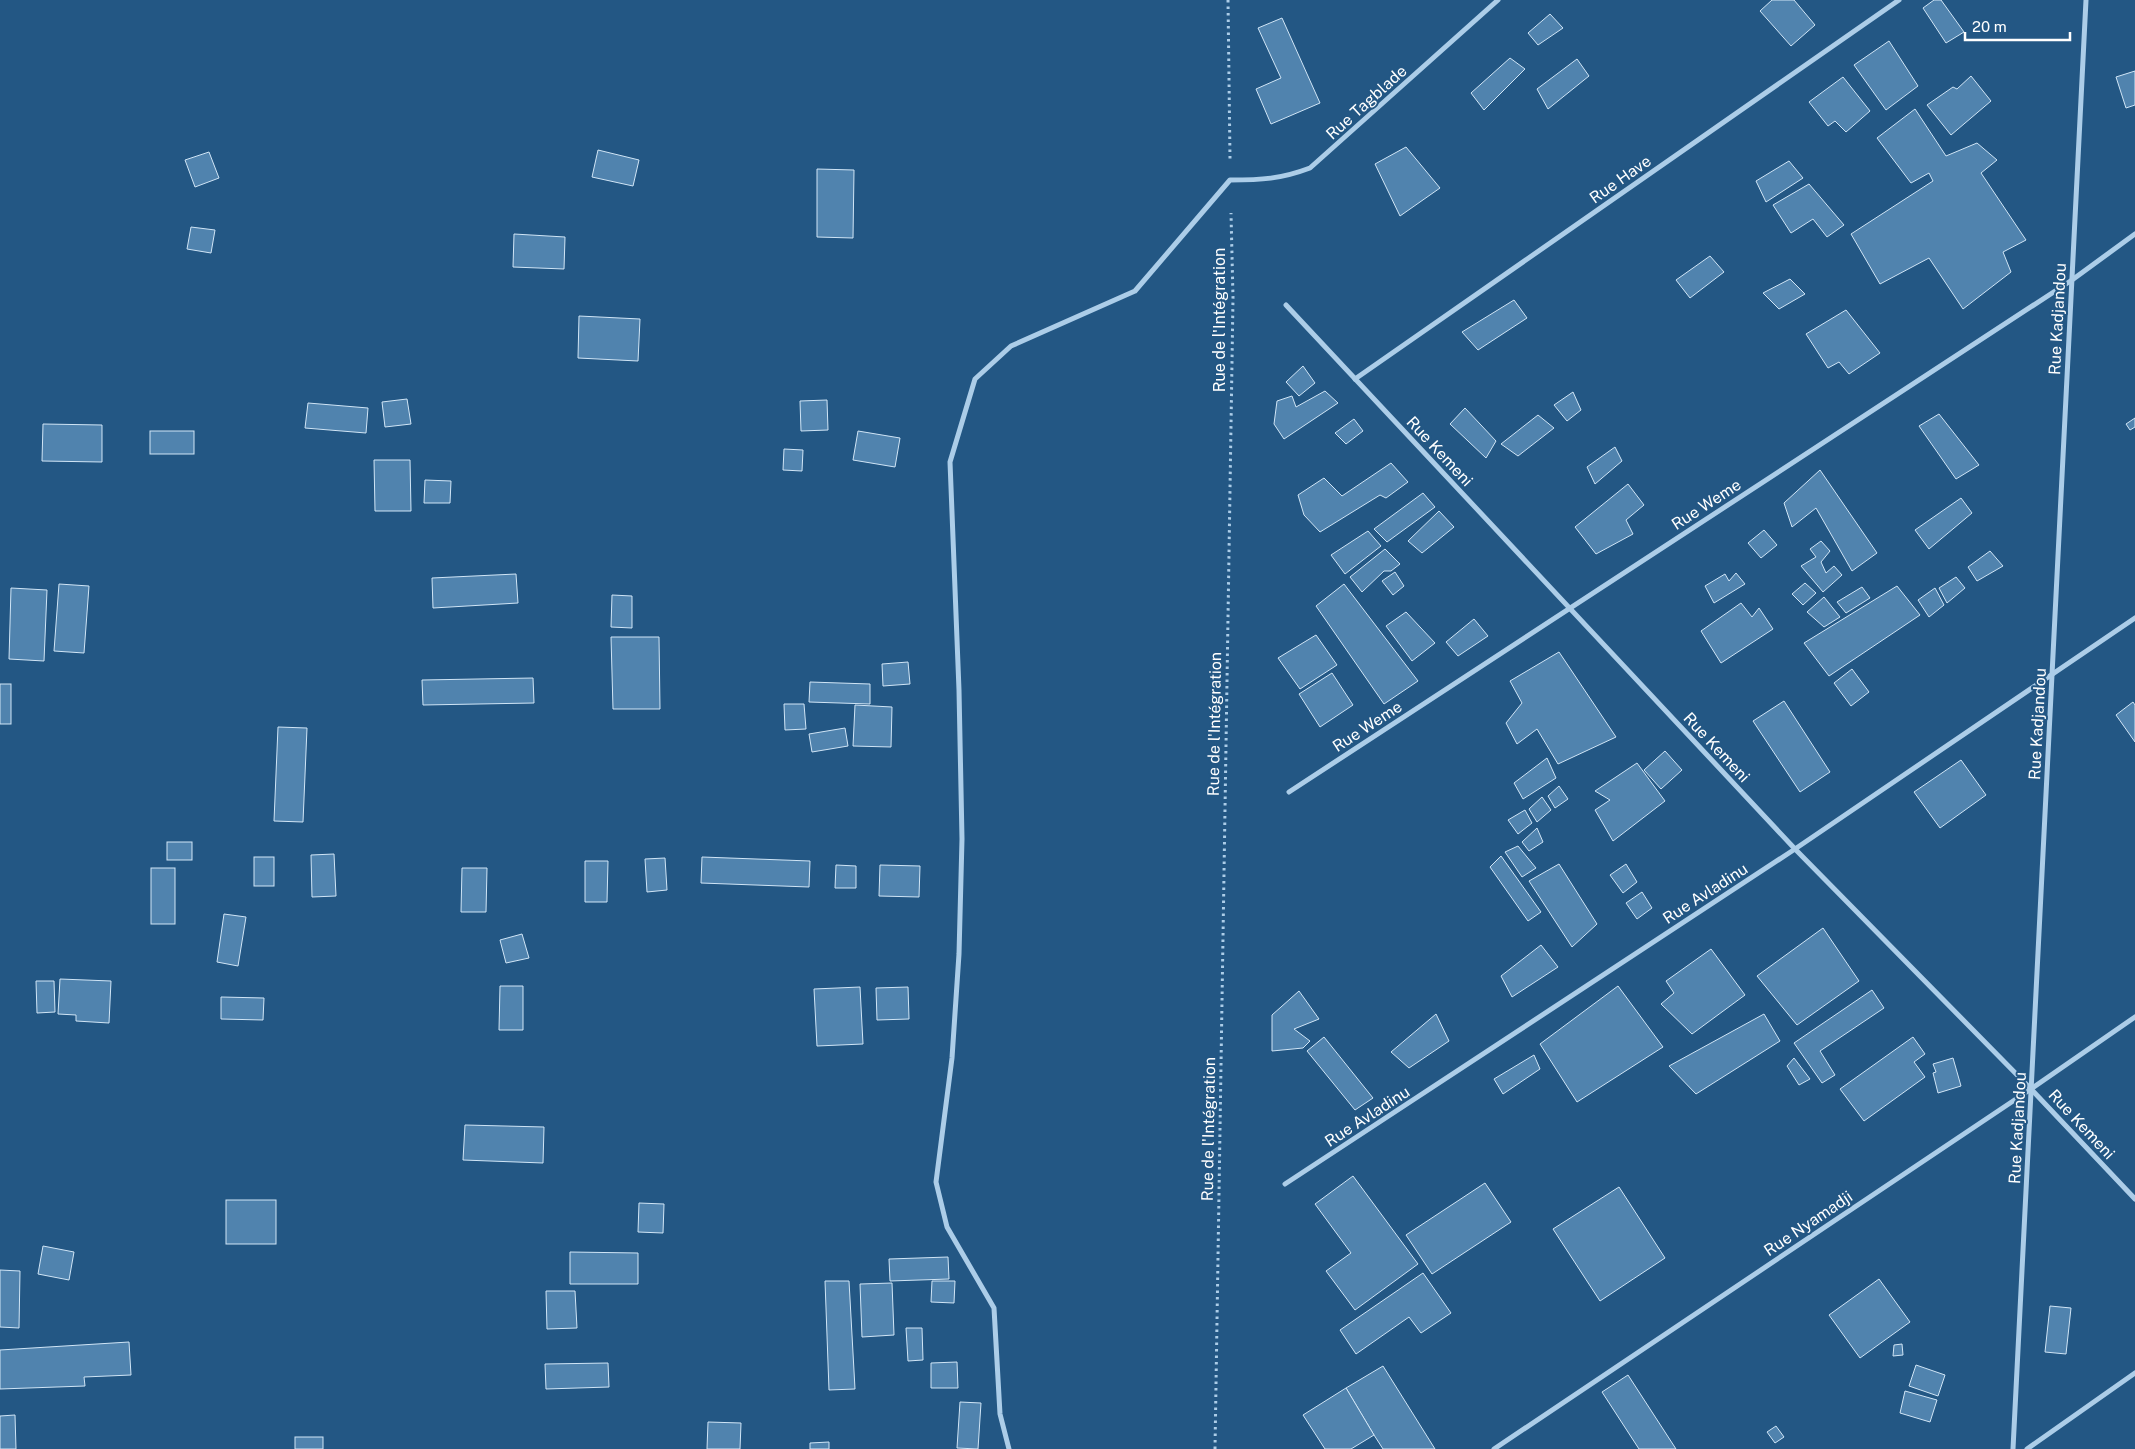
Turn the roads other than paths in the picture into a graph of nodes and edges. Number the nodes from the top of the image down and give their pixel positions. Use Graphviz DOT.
graph roads {
  1 [pos="1498,0"];
  2 [pos="1899,0"];
  3 [pos="2086,0"];
  4 [pos="2135,234"];
  5 [pos="2072,280"];
  6 [pos="1286,305"];
  7 [pos="1355,379"];
  8 [pos="1570,608"];
  9 [pos="2135,618"];
  10 [pos="2052,676"];
  11 [pos="1289,792"];
  12 [pos="1795,849"];
  13 [pos="2135,1017"];
  14 [pos="2031,1089"];
  15 [pos="1285,1184"];
  16 [pos="2135,1199"];
  17 [pos="2135,1373"];
  18 [pos="1009,1449"];
  19 [pos="1494,1449"];
  20 [pos="2013,1449"];
  21 [pos="2027,1449"];
  1 -- 18 [label="street, Rue Tagblade"];
  2 -- 7 [label="street, Rue Have"];
  3 -- 5 [label="street, Rue Kadjandou"];
  4 -- 5 [label="street, Rue Weme"];
  5 -- 8 [label="street, Rue Weme"];
  5 -- 10 [label="street, Rue Kadjandou"];
  6 -- 7 [label="street, Rue Kemeni"];
  7 -- 8 [label="street, Rue Kemeni"];
  8 -- 11 [label="street, Rue Weme"];
  8 -- 12 [label="street, Rue Kemeni"];
  9 -- 10 [label="street, Rue Avladinu"];
  10 -- 12 [label="street, Rue Avladinu"];
  10 -- 14 [label="street, Rue Kadjandou"];
  12 -- 14 [label="street, Rue Kemeni"];
  12 -- 15 [label="street, Rue Avladinu"];
  13 -- 14 [label="street, Rue Nyamadji"];
  14 -- 16 [label="street, Rue Kemeni"];
  14 -- 19 [label="street, Rue Nyamadji"];
  14 -- 20 [label="street, Rue Kadjandou"];
  17 -- 21 [label="street"];
}
